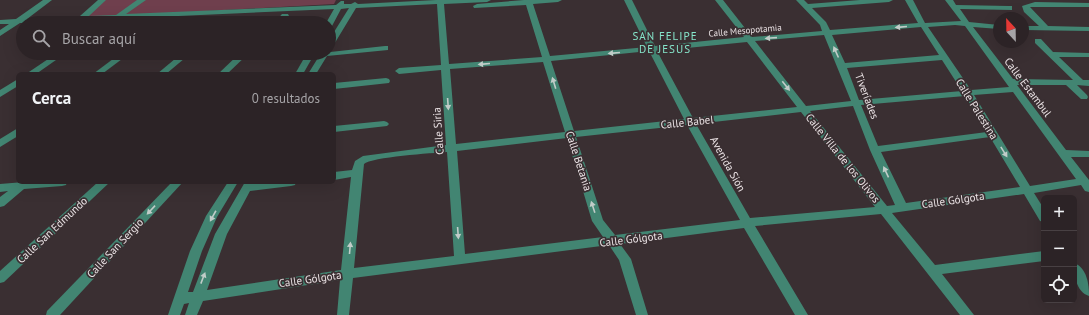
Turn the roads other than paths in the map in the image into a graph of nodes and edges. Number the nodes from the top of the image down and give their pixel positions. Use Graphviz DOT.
graph roads {
  1 [pos="48,0"];
  2 [pos="102,0"];
  3 [pos="142,0"];
  4 [pos="343,0"];
  5 [pos="487,0"];
  6 [pos="558,0"];
  7 [pos="628,0"];
  8 [pos="719,0"];
  9 [pos="889,0"];
  10 [pos="909,0"];
  11 [pos="528,1"];
  12 [pos="803,3"];
  13 [pos="951,3"];
  14 [pos="441,4"];
  15 [pos="1089,5"];
  16 [pos="353,6"];
  17 [pos="1009,8"];
  18 [pos="337,10"];
  19 [pos="31,16"];
  20 [pos="84,16"];
  21 [pos="119,16"];
  22 [pos="149,16"];
  23 [pos="285,16"];
  24 [pos="334,16"];
  25 [pos="0,22"];
  26 [pos="16,24"];
  27 [pos="968,24"];
  28 [pos="924,25"];
  29 [pos="993,26"];
  30 [pos="16,27"];
  31 [pos="1029,28"];
  32 [pos="1046,28"];
  33 [pos="0,29"];
  34 [pos="9,29"];
  35 [pos="1089,29"];
  36 [pos="0,34"];
  37 [pos="336,34"];
  38 [pos="828,34"];
  39 [pos="750,39"];
  40 [pos="1038,41"];
  41 [pos="385,48"];
  42 [pos="652,49"];
  43 [pos="336,53"];
  44 [pos="1053,54"];
  45 [pos="1089,55"];
  46 [pos="944,57"];
  47 [pos="547,59"];
  48 [pos="51,60"];
  49 [pos="116,60"];
  50 [pos="178,60"];
  51 [pos="237,60"];
  52 [pos="307,60"];
  53 [pos="321,60"];
  54 [pos="842,66"];
  55 [pos="446,67"];
  56 [pos="400,71"];
  57 [pos="33,72"];
  58 [pos="100,72"];
  59 [pos="163,72"];
  60 [pos="224,72"];
  61 [pos="300,72"];
  62 [pos="313,72"];
  63 [pos="386,81"];
  64 [pos="16,83"];
  65 [pos="1069,83"];
  66 [pos="1085,83"];
  67 [pos="1012,85"];
  68 [pos="336,86"];
  69 [pos="968,93"];
  70 [pos="0,94"];
  71 [pos="1084,97"];
  72 [pos="856,103"];
  73 [pos="805,109"];
  74 [pos="692,122"];
  75 [pos="384,124"];
  76 [pos="336,129"];
  77 [pos="16,132"];
  78 [pos="570,134"];
  79 [pos="993,134"];
  80 [pos="0,144"];
  81 [pos="451,147"];
  82 [pos="875,150"];
  83 [pos="1064,154"];
  84 [pos="1089,154"];
  85 [pos="356,173"];
  86 [pos="336,176"];
  87 [pos="23,184"];
  88 [pos="103,184"];
  89 [pos="176,184"];
  90 [pos="232,184"];
  91 [pos="262,184"];
  92 [pos="1086,184"];
  93 [pos="248,185"];
  94 [pos="0,188"];
  95 [pos="1028,190"];
  96 [pos="0,203"];
  97 [pos="902,208"];
  98 [pos="885,210"];
  99 [pos="1041,213"];
  100 [pos="747,223"];
  101 [pos="611,241"];
  102 [pos="1041,256"];
  103 [pos="460,260"];
  104 [pos="933,270"];
  105 [pos="1077,273"];
  106 [pos="347,274"];
  107 [pos="0,278"];
  108 [pos="1089,291"];
  109 [pos="197,296"];
  110 [pos="179,299"];
  111 [pos="52,315"];
  112 [pos="174,315"];
  113 [pos="191,315"];
  114 [pos="343,315"];
  115 [pos="642,315"];
  116 [pos="802,315"];
  117 [pos="968,315"];
  1 -- 19 [label="street"];
  2 -- 20 [label="street"];
  3 -- 21 [label="street"];
  4 -- 18 [label="street"];
  5 -- 14 [label="street"];
  6 -- 11 [label="street"];
  7 -- 42 [label="street, Avenida Sión"];
  8 -- 39 [label="street, Calle Villa de los Olivos"];
  9 -- 12 [label="street"];
  10 -- 28 [label="street, Calle Palestina"];
  11 -- 14 [label="street"];
  11 -- 47 [label="street, Calle Betania"];
  12 -- 38 [label="street, Tiveríades"];
  13 -- 17 [label="street"];
  13 -- 27 [label="street, Calle Estambul"];
  14 -- 16 [label="street"];
  14 -- 55 [label="street, Calle Siria"];
  15 -- 32 [label="street"];
  16 -- 18 [label="street"];
  16 -- 37 [label="street"];
  18 -- 22 [label="street"];
  18 -- 23 [label="street"];
  18 -- 24 [label="street"];
  25 -- 26 [label="street"];
  27 -- 28 [label="street, Calle Mesopotamia"];
  27 -- 29 [label="street, Calle Mesopotamia"];
  27 -- 67 [label="street, Calle Estambul"];
  28 -- 38 [label="street, Calle Mesopotamia, one-way"];
  28 -- 46 [label="street, Calle Palestina"];
  30 -- 34 [label="street"];
  31 -- 32 [label="street"];
  32 -- 35 [label="street"];
  33 -- 34 [label="street"];
  34 -- 36 [label="street"];
  38 -- 39 [label="street, Calle Mesopotamia, one-way"];
  54 -- 38 [label="street, Tiveríades, one-way"];
  39 -- 42 [label="street, Calle Mesopotamia"];
  39 -- 73 [label="street, Calle Villa de los Olivos, one-way"];
  40 -- 44 [label="street"];
  41 -- 43 [label="street"];
  42 -- 47 [label="street, Calle Mesopotamia, one-way"];
  42 -- 74 [label="street, Avenida Sión"];
  44 -- 45 [label="street"];
  44 -- 66 [label="street"];
  46 -- 54 [label="street"];
  46 -- 69 [label="street, Calle Palestina"];
  47 -- 55 [label="street, Calle Mesopotamia, one-way"];
  78 -- 47 [label="street, Calle Betania, one-way"];
  48 -- 57 [label="street"];
  49 -- 58 [label="street"];
  50 -- 59 [label="street"];
  51 -- 60 [label="street"];
  52 -- 61 [label="street"];
  53 -- 62 [label="street"];
  54 -- 72 [label="street, Tiveríades"];
  55 -- 56 [label="street, Calle Mesopotamia"];
  55 -- 81 [label="street, Calle Siria, one-way"];
  63 -- 68 [label="street"];
  64 -- 70 [label="street"];
  65 -- 66 [label="street, Calle Babel"];
  65 -- 67 [label="street, Calle Babel"];
  65 -- 71 [label="street"];
  67 -- 69 [label="street, Calle Babel"];
  67 -- 83 [label="street, Calle Estambul"];
  69 -- 72 [label="street, Calle Babel"];
  69 -- 79 [label="street, Calle Palestina"];
  72 -- 73 [label="street, Calle Babel"];
  72 -- 82 [label="street, Tiveríades"];
  73 -- 74 [label="street, Calle Babel"];
  73 -- 98 [label="street, Calle Villa de los Olivos"];
  74 -- 78 [label="street, Calle Babel"];
  74 -- 100 [label="street, Avenida Sión"];
  75 -- 76 [label="street"];
  77 -- 80 [label="street"];
  78 -- 81 [label="street, Calle Babel"];
  101 -- 78 [label="street, Calle Betania, one-way"];
  79 -- 82 [label="street"];
  79 -- 95 [label="street, Calle Palestina, one-way"];
  81 -- 85 [label="street, Calle Babel"];
  81 -- 103 [label="street, Calle Siria, one-way"];
  97 -- 82 [label="street, Tiveríades, one-way"];
  83 -- 84 [label="street"];
  83 -- 92 [label="street, Calle Estambul"];
  85 -- 86 [label="street"];
  106 -- 85 [label="street, one-way"];
  87 -- 94 [label="street"];
  87 -- 96 [label="street"];
  88 -- 107 [label="street, Calle San Edmundo"];
  89 -- 111 [label="street, Calle San Sergio, one-way"];
  90 -- 110 [label="street, one-way"];
  91 -- 93 [label="street"];
  92 -- 95 [label="street, Calle Gólgota"];
  109 -- 93 [label="street, one-way"];
  95 -- 97 [label="street, Calle Gólgota"];
  95 -- 99 [label="street, Calle Palestina"];
  97 -- 98 [label="street, Calle Gólgota"];
  98 -- 100 [label="street, Calle Gólgota"];
  98 -- 104 [label="street, Calle Villa de los Olivos"];
  100 -- 101 [label="street, Calle Gólgota"];
  100 -- 116 [label="street, Avenida Sión"];
  101 -- 103 [label="street, Calle Gólgota"];
  101 -- 115 [label="street, Calle Betania"];
  102 -- 104 [label="street"];
  103 -- 106 [label="street, Calle Gólgota"];
  104 -- 117 [label="street, Calle Villa de los Olivos"];
  105 -- 108 [label="street"];
  106 -- 109 [label="street, Calle Gólgota"];
  106 -- 114 [label="street"];
  109 -- 110 [label="street, Calle Gólgota"];
  109 -- 113 [label="street"];
  110 -- 112 [label="street"];
}
